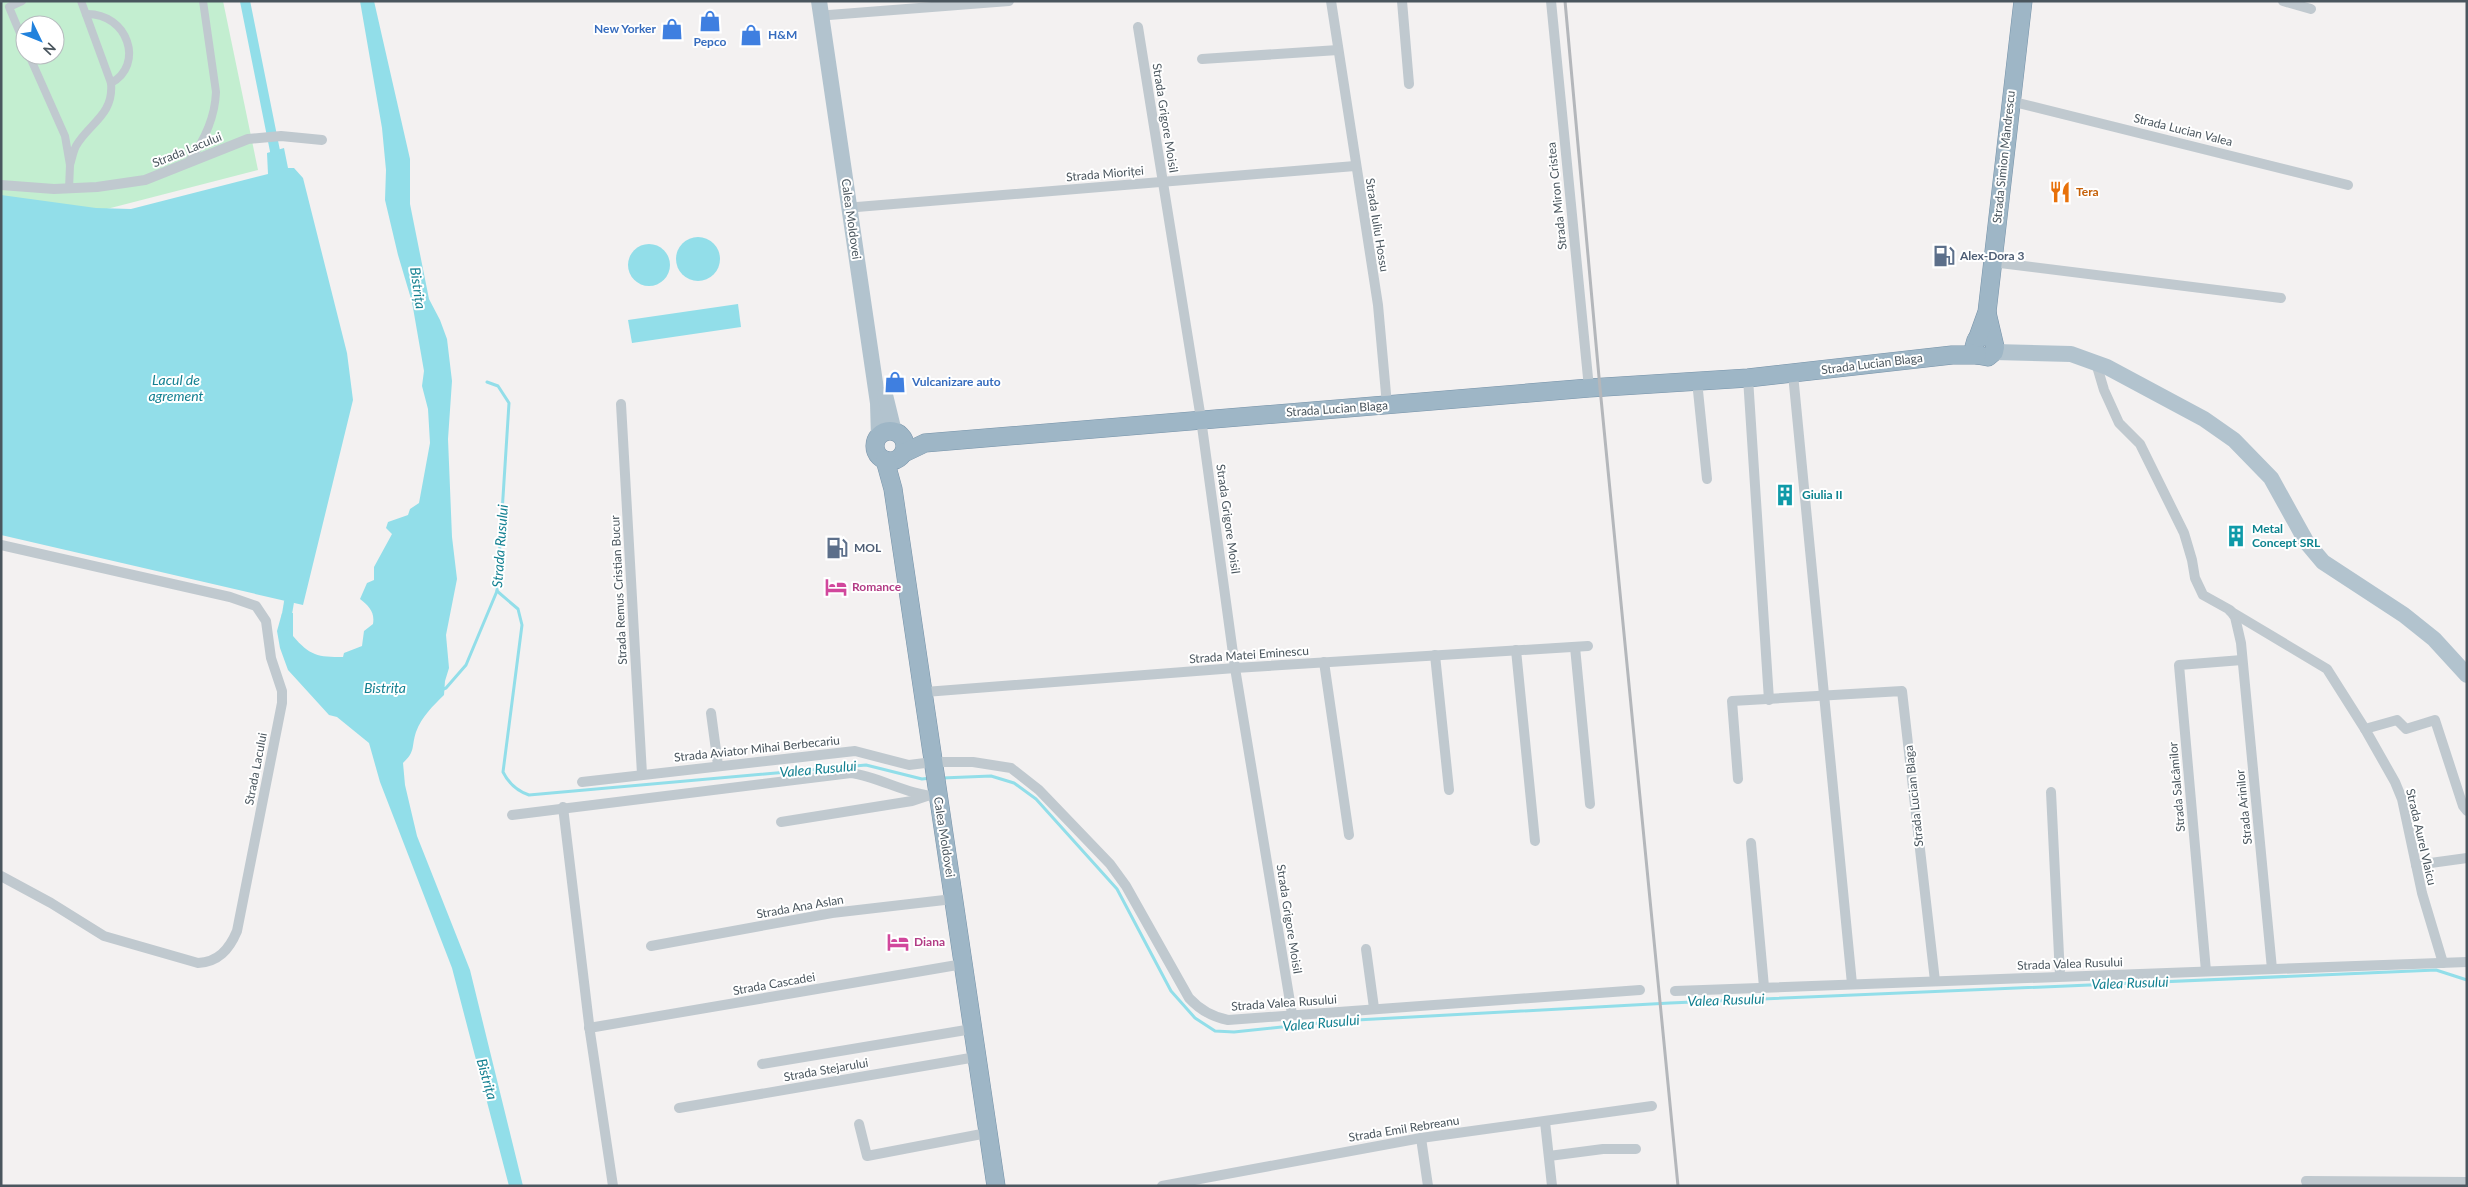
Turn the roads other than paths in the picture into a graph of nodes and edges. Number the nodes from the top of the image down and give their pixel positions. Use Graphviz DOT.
graph roads {
  1 [pos="22,1"];
  2 [pos="81,1"];
  3 [pos="203,1"];
  4 [pos="819,1"];
  5 [pos="1009,1"];
  6 [pos="1331,1"];
  7 [pos="1402,1"];
  8 [pos="1551,1"];
  9 [pos="2023,1"];
  10 [pos="2283,1"];
  11 [pos="828,8"];
  12 [pos="2311,9"];
  13 [pos="86,14"];
  14 [pos="15,21"];
  15 [pos="1138,27"];
  16 [pos="1338,50"];
  17 [pos="1202,59"];
  18 [pos="33,65"];
  19 [pos="111,83"];
  20 [pos="1409,84"];
  21 [pos="2010,101"];
  22 [pos="322,140"];
  23 [pos="189,161"];
  24 [pos="70,165"];
  25 [pos="1355,166"];
  26 [pos="1163,182"];
  27 [pos="1,185"];
  28 [pos="2348,185"];
  29 [pos="69,189"];
  30 [pos="857,207"];
  31 [pos="1992,262"];
  32 [pos="2281,298"];
  33 [pos="1989,346"];
  34 [pos="2096,363"];
  35 [pos="1793,374"];
  36 [pos="1748,378"];
  37 [pos="1698,381"];
  38 [pos="1589,388"];
  39 [pos="621,404"];
  40 [pos="1387,405"];
  41 [pos="1201,419"];
  42 [pos="894,446"];
  43 [pos="1707,478"];
  44 [pos="1,546"];
  45 [pos="2230,610"];
  46 [pos="1588,646"];
  47 [pos="1575,647"];
  48 [pos="1516,650"];
  49 [pos="1434,655"];
  50 [pos="2242,660"];
  51 [pos="1324,662"];
  52 [pos="1236,668"];
  53 [pos="2467,675"];
  54 [pos="924,692"];
  55 [pos="1822,695"];
  56 [pos="1769,700"];
  57 [pos="711,713"];
  58 [pos="2365,729"];
  59 [pos="718,765"];
  60 [pos="642,774"];
  61 [pos="1738,779"];
  62 [pos="582,782"];
  63 [pos="934,782"];
  64 [pos="1449,790"];
  65 [pos="2051,792"];
  66 [pos="1590,804"];
  67 [pos="563,807"];
  68 [pos="2467,811"];
  69 [pos="512,814"];
  70 [pos="782,822"];
  71 [pos="1349,835"];
  72 [pos="1536,841"];
  73 [pos="1752,843"];
  74 [pos="2467,858"];
  75 [pos="2416,865"];
  76 [pos="1,876"];
  77 [pos="953,898"];
  78 [pos="651,946"];
  79 [pos="1366,949"];
  80 [pos="2467,962"];
  81 [pos="2443,963"];
  82 [pos="963,964"];
  83 [pos="2272,969"];
  84 [pos="2206,971"];
  85 [pos="2060,976"];
  86 [pos="1935,981"];
  87 [pos="1852,984"];
  88 [pos="1764,988"];
  89 [pos="1640,990"];
  90 [pos="1675,991"];
  91 [pos="1374,1008"];
  92 [pos="1292,1014"];
  93 [pos="589,1028"];
  94 [pos="972,1029"];
  95 [pos="976,1056"];
  96 [pos="762,1064"];
  97 [pos="1652,1106"];
  98 [pos="679,1108"];
  99 [pos="1545,1122"];
  100 [pos="859,1124"];
  101 [pos="987,1133"];
  102 [pos="1421,1138"];
  103 [pos="1636,1149"];
  104 [pos="1548,1156"];
  105 [pos="2467,1182"];
  106 [pos="612,1186"];
  107 [pos="996,1186"];
  108 [pos="1162,1186"];
  109 [pos="1428,1186"];
  110 [pos="1552,1186"];
  111 [pos="2308,1186"];
  1 -- 14 [label="street"];
  2 -- 13 [label="street"];
  3 -- 23 [label="street"];
  4 -- 42 [label="main road, Calea Moldovei"];
  5 -- 11 [label="street"];
  6 -- 16 [label="street, Strada Iuliu Hossu"];
  7 -- 20 [label="street"];
  8 -- 38 [label="street, Strada Miron Cristea"];
  9 -- 21 [label="highway, Strada Simion Mândrescu"];
  10 -- 12 [label="street"];
  11 -- 30 [label="main road, Calea Moldovei"];
  13 -- 19 [label="street"];
  13 -- 19 [label="street"];
  15 -- 26 [label="street, Strada Grigore Moisil"];
  16 -- 17 [label="street"];
  16 -- 25 [label="street, Strada Iuliu Hossu"];
  18 -- 24 [label="street"];
  19 -- 24 [label="street"];
  21 -- 28 [label="street, Strada Lucian Valea"];
  21 -- 31 [label="highway, Strada Simion Mândrescu"];
  22 -- 23 [label="street, Strada Lacului"];
  23 -- 29 [label="street, Strada Lacului"];
  24 -- 29 [label="street"];
  25 -- 26 [label="street, Strada Mioriței"];
  25 -- 40 [label="street, Strada Iuliu Hossu"];
  26 -- 30 [label="street, Strada Mioriței"];
  26 -- 41 [label="street, Strada Grigore Moisil"];
  27 -- 29 [label="street, Strada Lacului"];
  30 -- 42 [label="main road, Calea Moldovei"];
  31 -- 32 [label="street"];
  31 -- 33 [label="highway, Strada Simion Mândrescu"];
  33 -- 34 [label="main road"];
  33 -- 35 [label="highway, Strada Lucian Blaga"];
  34 -- 45 [label="street, Strada Aurel Vlaicu"];
  34 -- 53 [label="main road"];
  35 -- 36 [label="highway, Strada Lucian Blaga"];
  35 -- 55 [label="street"];
  36 -- 37 [label="highway, Strada Lucian Blaga"];
  36 -- 56 [label="street"];
  37 -- 38 [label="highway, Strada Lucian Blaga"];
  37 -- 43 [label="street"];
  38 -- 40 [label="highway, Strada Lucian Blaga"];
  39 -- 60 [label="street, Strada Remus Cristian Bucur"];
  40 -- 41 [label="highway, Strada Lucian Blaga"];
  41 -- 42 [label="highway, Strada Lucian Blaga"];
  41 -- 52 [label="street, Strada Grigore Moisil"];
  42 -- 54 [label="highway, Calea Moldovei"];
  44 -- 76 [label="street, Strada Lacului"];
  45 -- 50 [label="street, Strada Arinilor"];
  45 -- 58 [label="street, Strada Aurel Vlaicu"];
  46 -- 47 [label="street, Strada Matei Eminescu"];
  47 -- 48 [label="street, Strada Matei Eminescu"];
  47 -- 66 [label="street"];
  48 -- 49 [label="street, Strada Matei Eminescu"];
  48 -- 72 [label="street"];
  49 -- 51 [label="street, Strada Matei Eminescu"];
  49 -- 64 [label="street"];
  50 -- 83 [label="street, Strada Arinilor"];
  50 -- 84 [label="street, Strada Salcâmilor"];
  51 -- 52 [label="street, Strada Matei Eminescu"];
  51 -- 71 [label="street"];
  52 -- 54 [label="street, Strada Matei Eminescu"];
  52 -- 92 [label="street, Strada Grigore Moisil"];
  54 -- 63 [label="highway, Calea Moldovei"];
  55 -- 56 [label="street, Strada Lucian Blaga"];
  55 -- 86 [label="street, Strada Lucian Blaga"];
  55 -- 87 [label="street"];
  56 -- 61 [label="street, Strada Lucian Blaga"];
  57 -- 59 [label="street"];
  58 -- 68 [label="street"];
  58 -- 75 [label="street, Strada Aurel Vlaicu"];
  59 -- 60 [label="street, Strada Aviator Mihai Berbecariu"];
  59 -- 63 [label="street, Strada Aviator Mihai Berbecariu"];
  60 -- 62 [label="street, Strada Aviator Mihai Berbecariu"];
  63 -- 67 [label="street"];
  63 -- 70 [label="street"];
  63 -- 77 [label="highway, Calea Moldovei"];
  63 -- 92 [label="street, Strada Valea Rusului"];
  65 -- 85 [label="street"];
  67 -- 69 [label="street"];
  67 -- 93 [label="street"];
  73 -- 88 [label="street"];
  74 -- 75 [label="street"];
  75 -- 81 [label="street, Strada Aurel Vlaicu"];
  77 -- 78 [label="street, Strada Ana Aslan"];
  77 -- 82 [label="highway, Calea Moldovei"];
  79 -- 91 [label="street"];
  80 -- 81 [label="street, Strada Valea Rusului"];
  81 -- 83 [label="street, Strada Valea Rusului"];
  82 -- 93 [label="street, Strada Cascadei"];
  82 -- 94 [label="highway, Calea Moldovei"];
  83 -- 84 [label="street, Strada Valea Rusului"];
  84 -- 85 [label="street, Strada Valea Rusului"];
  85 -- 86 [label="street, Strada Valea Rusului"];
  86 -- 87 [label="street, Strada Valea Rusului"];
  87 -- 88 [label="street, Strada Valea Rusului"];
  88 -- 90 [label="street, Strada Valea Rusului"];
  89 -- 91 [label="street, Strada Valea Rusului"];
  91 -- 92 [label="street, Strada Valea Rusului"];
  93 -- 106 [label="street"];
  94 -- 95 [label="highway, Calea Moldovei"];
  94 -- 96 [label="street"];
  95 -- 98 [label="street, Strada Stejarului"];
  95 -- 101 [label="highway, Calea Moldovei"];
  97 -- 99 [label="street, Strada Emil Rebreanu"];
  99 -- 102 [label="street, Strada Emil Rebreanu"];
  99 -- 104 [label="street"];
  100 -- 101 [label="street"];
  101 -- 107 [label="highway, Calea Moldovei"];
  102 -- 108 [label="street, Strada Emil Rebreanu"];
  102 -- 109 [label="street"];
  103 -- 104 [label="street"];
  104 -- 110 [label="street"];
  105 -- 111 [label="street"];
}
